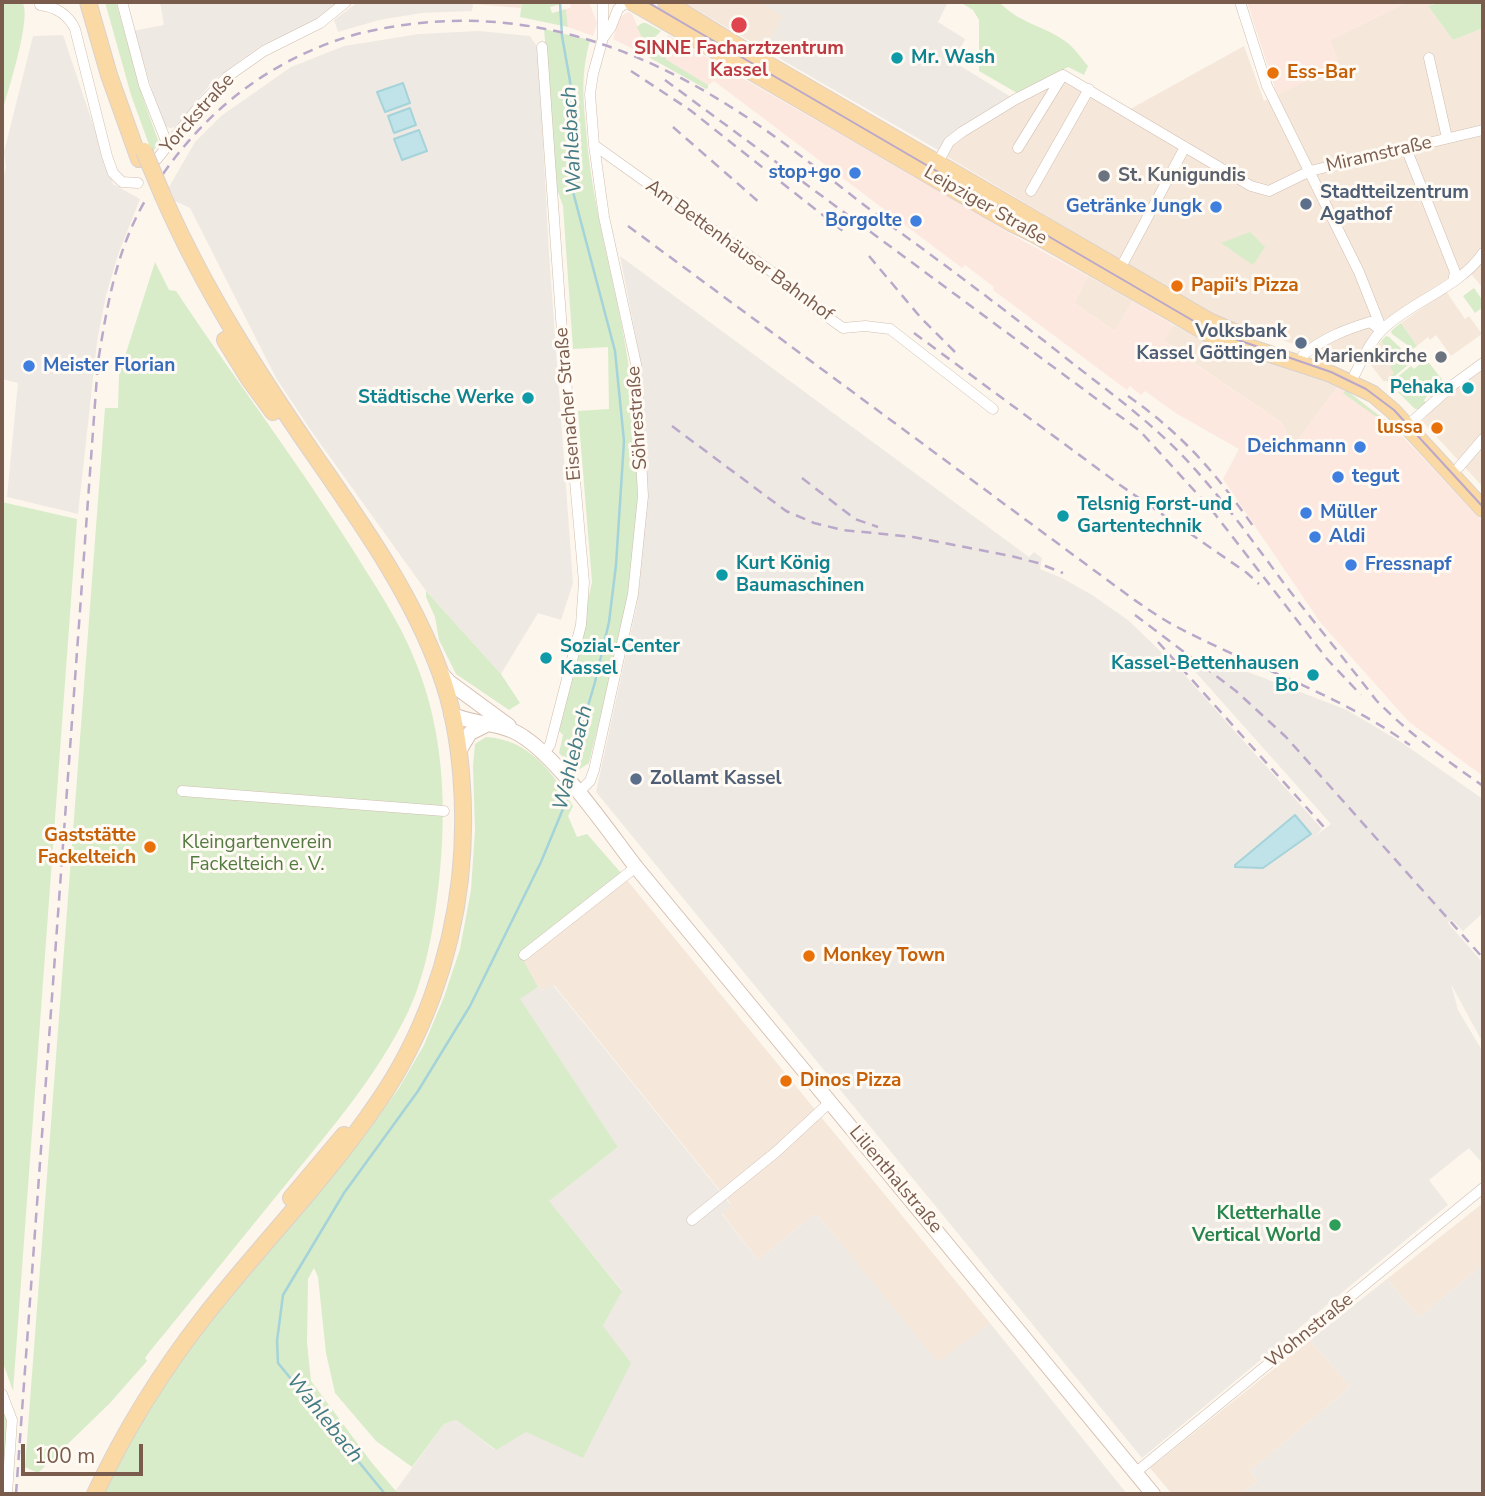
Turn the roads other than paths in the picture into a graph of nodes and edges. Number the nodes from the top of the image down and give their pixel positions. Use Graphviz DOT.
graph roads {
  1 [pos="88,2"];
  2 [pos="98,2"];
  3 [pos="122,2"];
  4 [pos="346,2"];
  5 [pos="603,2"];
  6 [pos="633,2"];
  7 [pos="666,2"];
  8 [pos="1240,2"];
  9 [pos="40,5"];
  10 [pos="603,38"];
  11 [pos="542,47"];
  12 [pos="1429,58"];
  13 [pos="1063,75"];
  14 [pos="1089,89"];
  15 [pos="1483,130"];
  16 [pos="1447,138"];
  17 [pos="594,145"];
  18 [pos="168,146"];
  19 [pos="1185,147"];
  20 [pos="1018,148"];
  21 [pos="1406,148"];
  22 [pos="147,157"];
  23 [pos="937,162"];
  24 [pos="1310,171"];
  25 [pos="138,183"];
  26 [pos="1031,191"];
  27 [pos="160,199"];
  28 [pos="1483,253"];
  29 [pos="1120,269"];
  30 [pos="1453,282"];
  31 [pos="1382,330"];
  32 [pos="1303,355"];
  33 [pos="1483,363"];
  34 [pos="1353,378"];
  35 [pos="992,409"];
  36 [pos="1410,423"];
  37 [pos="1483,439"];
  38 [pos="1459,467"];
  39 [pos="1483,492"];
  40 [pos="1483,509"];
  41 [pos="441,673"];
  42 [pos="482,706"];
  43 [pos="446,709"];
  44 [pos="488,724"];
  45 [pos="515,732"];
  46 [pos="458,753"];
  47 [pos="542,754"];
  48 [pos="574,787"];
  49 [pos="182,791"];
  50 [pos="444,811"];
  51 [pos="636,867"];
  52 [pos="524,955"];
  53 [pos="830,1102"];
  54 [pos="1483,1188"];
  55 [pos="692,1220"];
  56 [pos="2,1394"];
  57 [pos="1135,1473"];
  58 [pos="7,1494"];
  59 [pos="85,1494"];
  60 [pos="95,1494"];
  61 [pos="1153,1494"];
  1 -- 22 [label="main road"];
  2 -- 22 [label="main road"];
  3 -- 18 [label="street"];
  4 -- 18 [label="street, Yorckstraße"];
  5 -- 10 [label="street, Söhrestraße"];
  6 -- 10 [label="street, Söhrestraße"];
  6 -- 34 [label="main road, Leipziger Straße"];
  7 -- 23 [label="main road, Leipziger Straße"];
  8 -- 24 [label="street"];
  9 -- 25 [label="street"];
  10 -- 17 [label="street, Söhrestraße"];
  11 -- 47 [label="street, Eisenacher Straße"];
  12 -- 16 [label="street, Miramstraße"];
  13 -- 14 [label="street"];
  13 -- 20 [label="street"];
  13 -- 23 [label="street"];
  14 -- 19 [label="street"];
  14 -- 26 [label="street"];
  15 -- 16 [label="street, Miramstraße"];
  16 -- 21 [label="street, Miramstraße"];
  17 -- 35 [label="street, Am Bettenhäuser Bahnhof"];
  17 -- 48 [label="street, Söhrestraße"];
  18 -- 22 [label="street, Yorckstraße"];
  19 -- 24 [label="street, Miramstraße"];
  19 -- 29 [label="street"];
  21 -- 24 [label="street, Miramstraße"];
  21 -- 30 [label="street"];
  22 -- 27 [label="main road, bridge"];
  23 -- 29 [label="main road, Leipziger Straße"];
  24 -- 31 [label="street"];
  27 -- 41 [label="main road"];
  27 -- 43 [label="main road"];
  28 -- 30 [label="street"];
  29 -- 32 [label="main road, Leipziger Straße"];
  30 -- 31 [label="street"];
  31 -- 32 [label="street"];
  31 -- 34 [label="street"];
  32 -- 34 [label="main road, Leipziger Straße"];
  33 -- 36 [label="street"];
  34 -- 36 [label="main road, Leipziger Straße"];
  36 -- 38 [label="main road"];
  36 -- 40 [label="main road, Leipziger Straße"];
  37 -- 38 [label="street"];
  38 -- 39 [label="main road"];
  41 -- 42 [label="main road"];
  41 -- 43 [label="main road"];
  42 -- 43 [label="main road"];
  42 -- 45 [label="main road"];
  43 -- 44 [label="main road, Lilienthalstraße"];
  43 -- 46 [label="main road"];
  43 -- 59 [label="main road"];
  44 -- 45 [label="main road, Lilienthalstraße"];
  44 -- 46 [label="main road"];
  45 -- 47 [label="main road, Lilienthalstraße"];
  46 -- 60 [label="main road"];
  47 -- 48 [label="main road, Lilienthalstraße"];
  48 -- 51 [label="main road, Lilienthalstraße"];
  49 -- 50 [label="street"];
  51 -- 52 [label="street"];
  51 -- 53 [label="main road, Lilienthalstraße"];
  53 -- 55 [label="street"];
  53 -- 57 [label="main road, Lilienthalstraße"];
  54 -- 57 [label="street, Wohnstraße"];
  56 -- 58 [label="street"];
  57 -- 61 [label="main road, Lilienthalstraße"];
}
